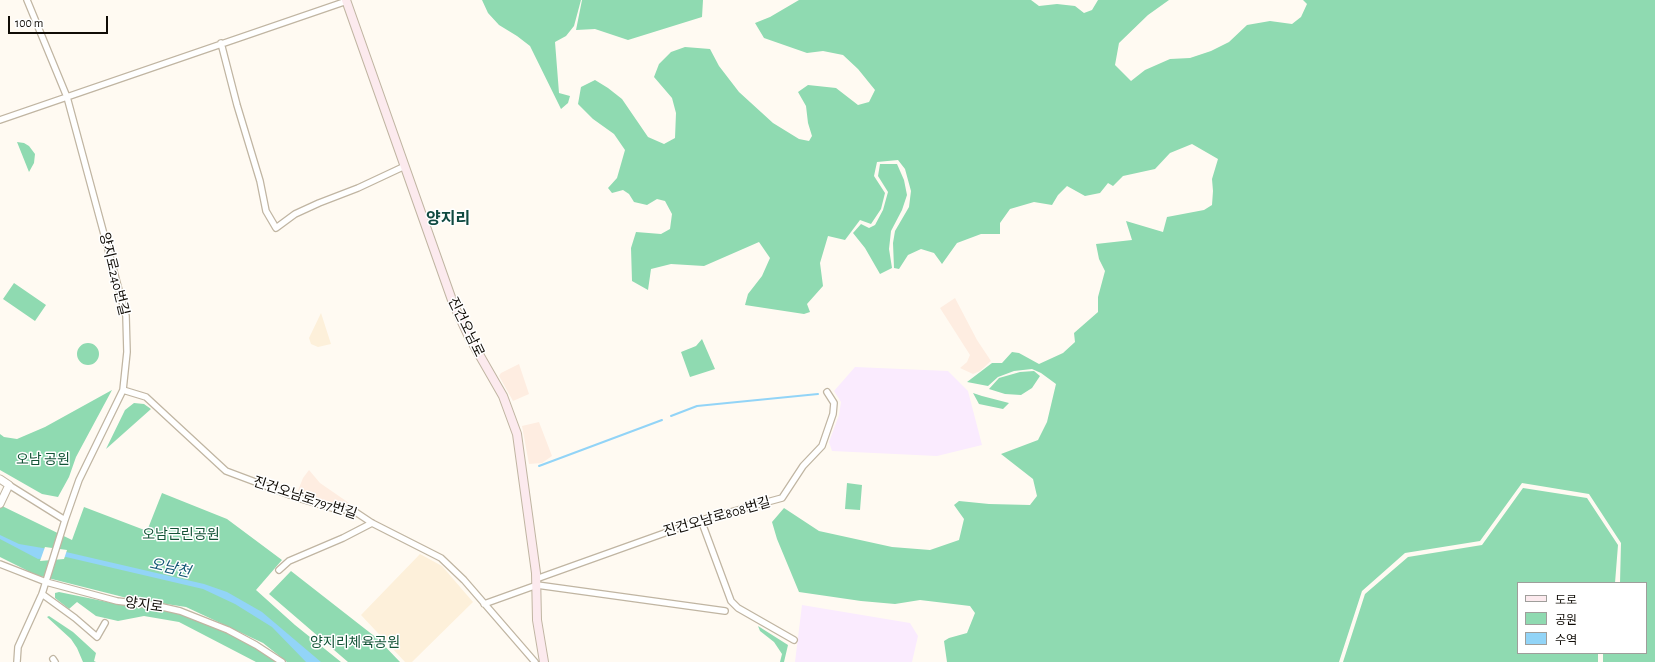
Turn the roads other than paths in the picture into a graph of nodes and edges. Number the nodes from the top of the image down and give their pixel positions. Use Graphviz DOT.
graph roads {
  1 [pos="27,0"];
  2 [pos="347,0"];
  3 [pos="221,43"];
  4 [pos="67,97"];
  5 [pos="0,120"];
  6 [pos="405,166"];
  7 [pos="123,390"];
  8 [pos="827,392"];
  9 [pos="0,479"];
  10 [pos="10,485"];
  11 [pos="1,502"];
  12 [pos="65,520"];
  13 [pos="701,520"];
  14 [pos="372,523"];
  15 [pos="0,564"];
  16 [pos="279,570"];
  17 [pos="46,582"];
  18 [pos="537,582"];
  19 [pos="42,594"];
  20 [pos="484,604"];
  21 [pos="725,611"];
  22 [pos="105,623"];
  23 [pos="794,640"];
  24 [pos="17,662"];
  25 [pos="282,662"];
  26 [pos="535,662"];
  27 [pos="544,662"];
  1 -- 4 [label="street, 양지로240번길"];
  2 -- 3 [label="street"];
  2 -- 6 [label="main road, 진건오남로"];
  3 -- 4 [label="street"];
  3 -- 6 [label="street"];
  4 -- 5 [label="street"];
  4 -- 7 [label="street, 양지로240번길"];
  6 -- 18 [label="main road, 진건오남로"];
  7 -- 12 [label="street, 양지로240번길"];
  7 -- 14 [label="street, 진건오남로797번길"];
  8 -- 13 [label="street, 진건오남로808번길"];
  9 -- 10 [label="street"];
  10 -- 11 [label="street"];
  10 -- 12 [label="street"];
  12 -- 17 [label="street, 양지로240번길"];
  13 -- 18 [label="street, 진건오남로808번길"];
  13 -- 23 [label="street"];
  14 -- 16 [label="street"];
  14 -- 20 [label="street, 진건오남로797번길"];
  15 -- 17 [label="street, 양지로"];
  17 -- 19 [label="street, 양지로240번길"];
  17 -- 25 [label="street, 양지로"];
  18 -- 20 [label="street, 진건오남로808번길"];
  18 -- 21 [label="street"];
  18 -- 27 [label="main road, 진건오남로"];
  19 -- 22 [label="street"];
  19 -- 24 [label="street, 양지로240번길"];
  20 -- 26 [label="street, 진건오남로797번길"];
}
